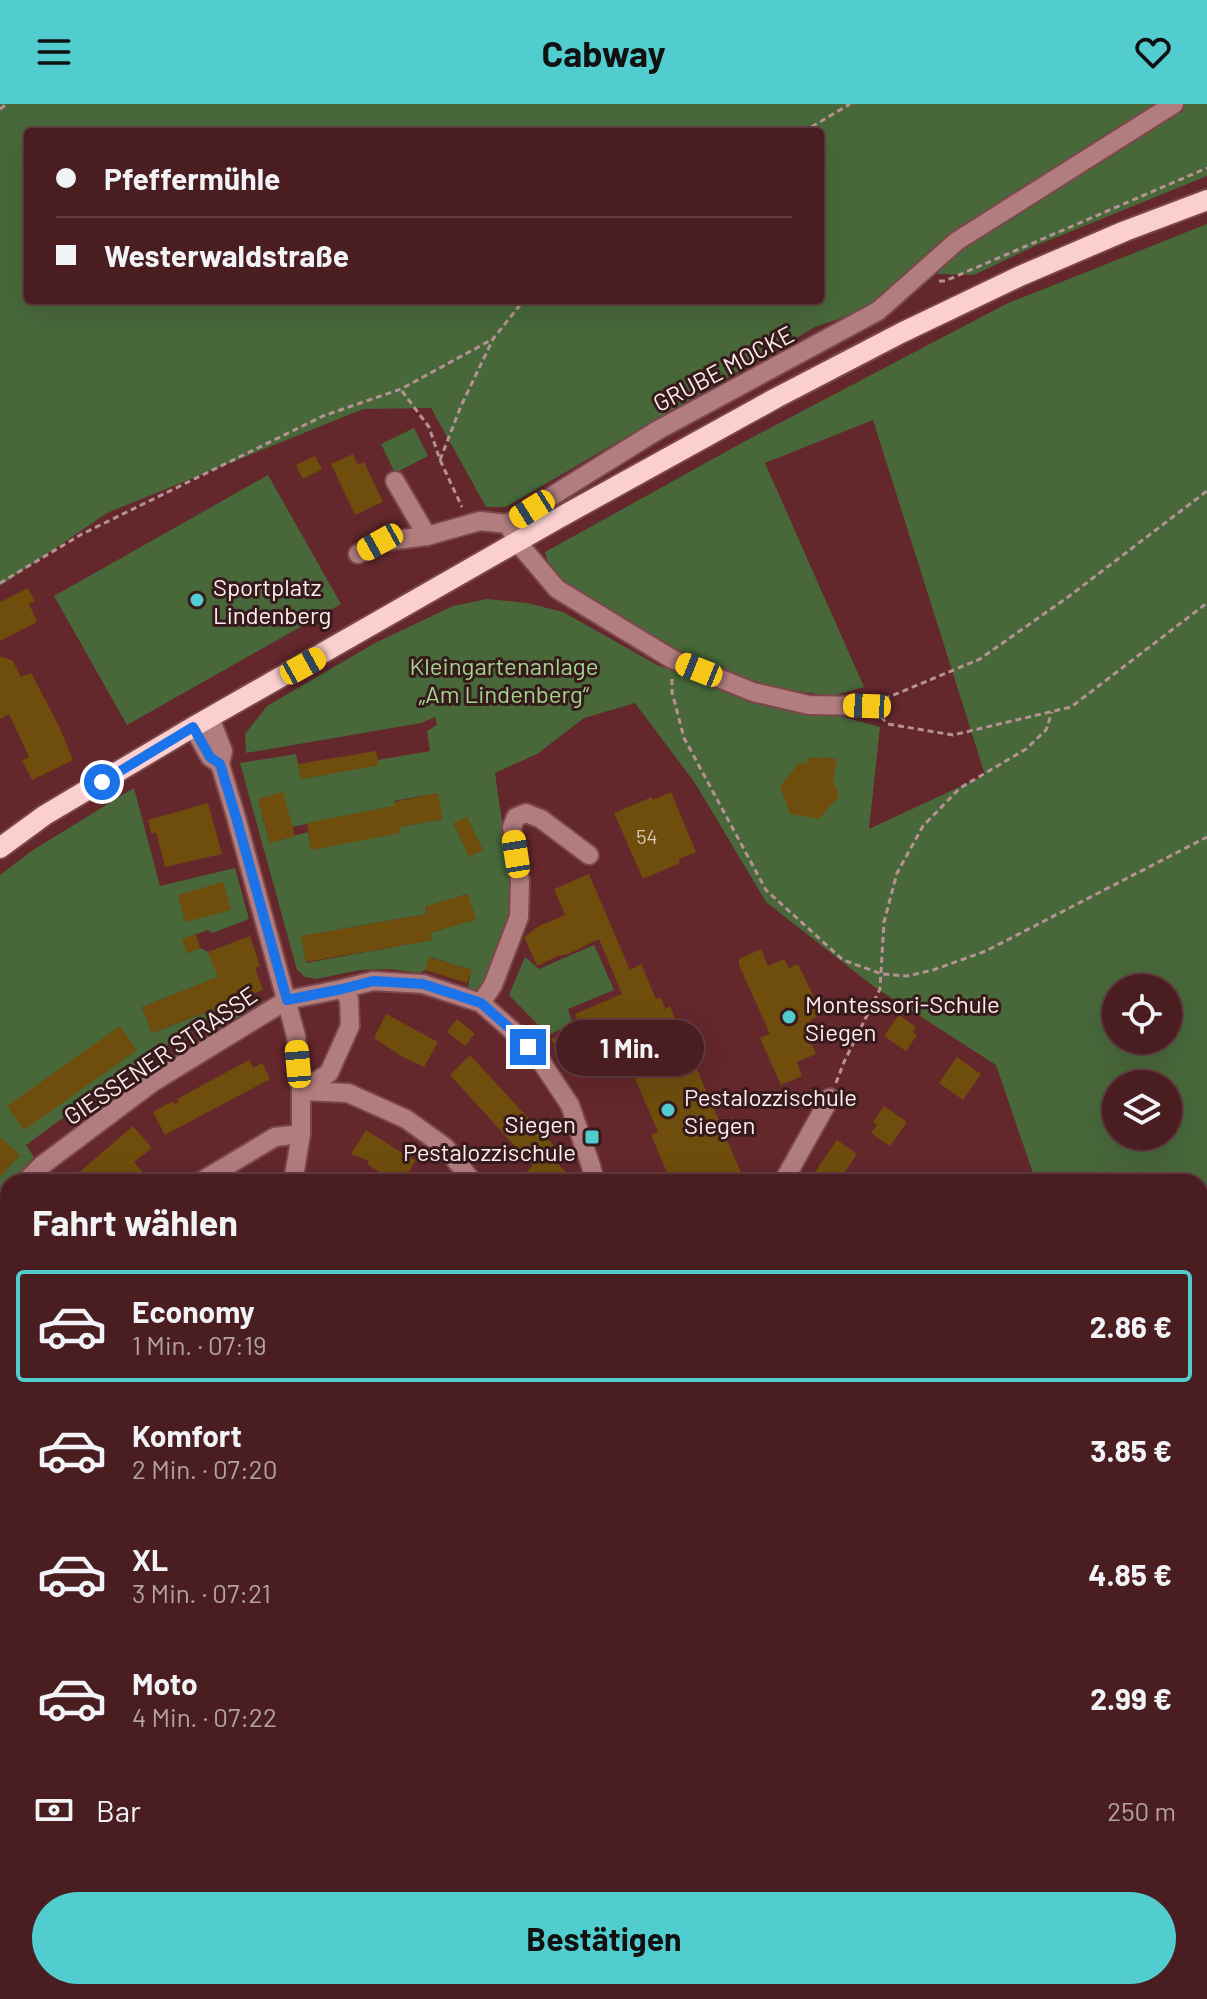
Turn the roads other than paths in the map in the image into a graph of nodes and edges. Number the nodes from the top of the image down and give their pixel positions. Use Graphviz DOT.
graph roads {
  1 [pos="1174,104"];
  2 [pos="1207,200"];
  3 [pos="395,481"];
  4 [pos="507,524"];
  5 [pos="427,536"];
  6 [pos="518,543"];
  7 [pos="358,554"];
  8 [pos="867,706"];
  9 [pos="202,723"];
  10 [pos="0,848"];
  11 [pos="589,855"];
  12 [pos="342,989"];
  13 [pos="287,1000"];
  14 [pos="481,1003"];
  15 [pos="301,1091"];
  16 [pos="830,1098"];
  17 [pos="301,1134"];
  18 [pos="33,1174"];
  19 [pos="213,1174"];
  20 [pos="297,1174"];
  21 [pos="467,1174"];
  22 [pos="593,1174"];
  23 [pos="787,1174"];
  1 -- 4 [label="street, GRUBE MOCKE"];
  2 -- 6 [label="main road"];
  3 -- 5 [label="street"];
  4 -- 5 [label="street"];
  4 -- 6 [label="street"];
  5 -- 7 [label="street"];
  6 -- 8 [label="street"];
  6 -- 9 [label="main road"];
  9 -- 10 [label="main road"];
  9 -- 13 [label="street"];
  11 -- 14 [label="street"];
  12 -- 13 [label="street"];
  12 -- 14 [label="street"];
  12 -- 15 [label="street"];
  13 -- 15 [label="street"];
  13 -- 18 [label="street, GIESSENER STRASSE"];
  14 -- 22 [label="street"];
  15 -- 17 [label="street"];
  15 -- 21 [label="street"];
  16 -- 23 [label="street"];
  17 -- 19 [label="street"];
  17 -- 20 [label="street"];
}
